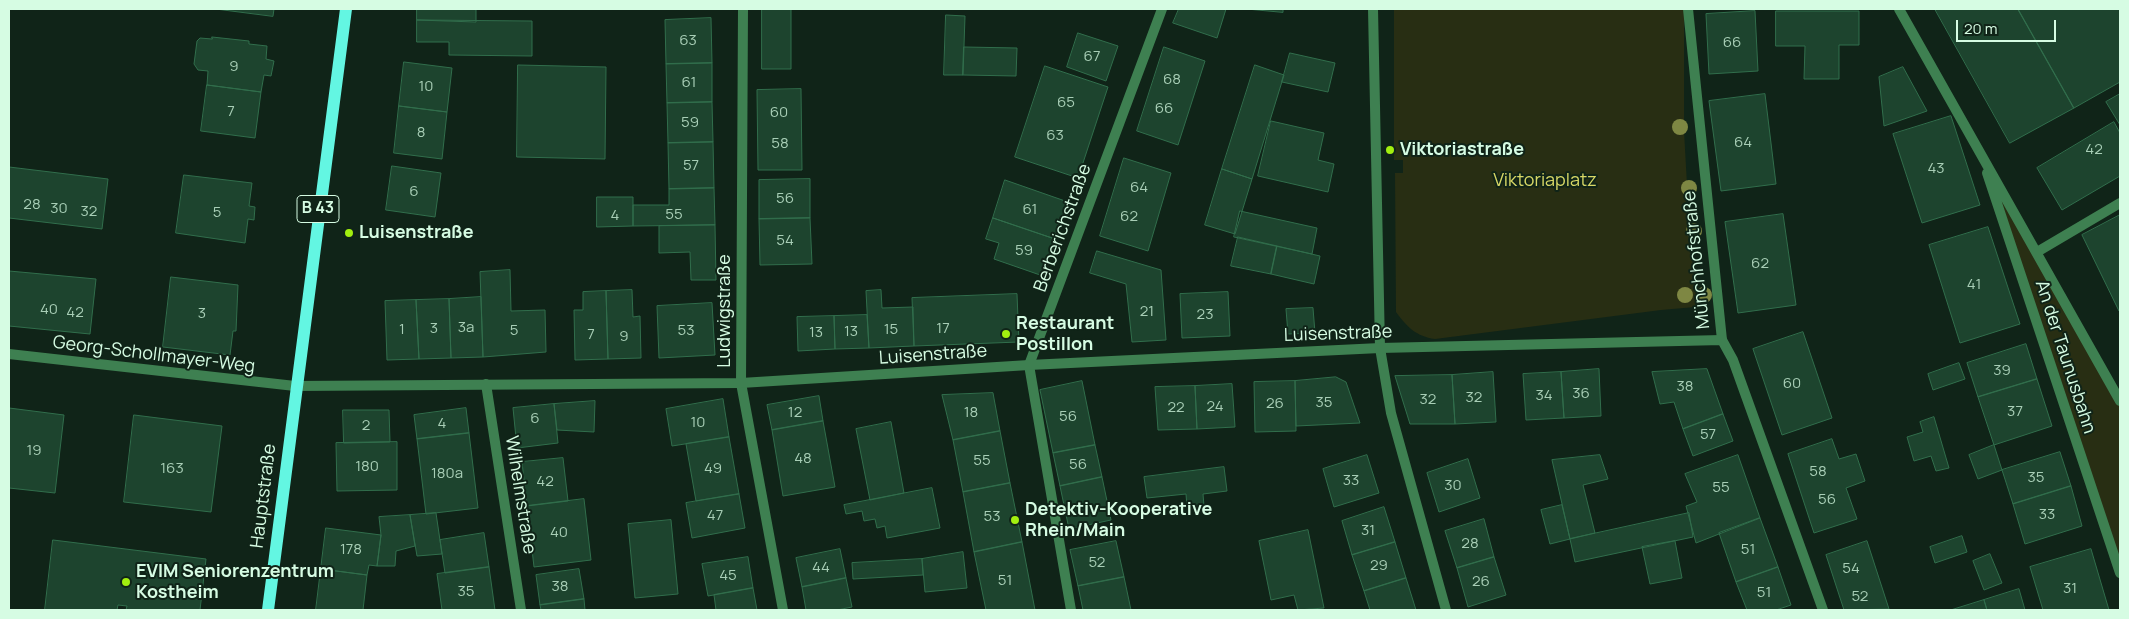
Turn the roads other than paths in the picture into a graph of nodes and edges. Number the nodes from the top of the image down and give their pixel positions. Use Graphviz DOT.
graph roads {
  1 [pos="346,9"];
  2 [pos="742,9"];
  3 [pos="1162,9"];
  4 [pos="1373,9"];
  5 [pos="1688,9"];
  6 [pos="1899,9"];
  7 [pos="1979,151"];
  8 [pos="2120,203"];
  9 [pos="2037,252"];
  10 [pos="1722,340"];
  11 [pos="1380,348"];
  12 [pos="9,354"];
  13 [pos="1029,365"];
  14 [pos="741,383"];
  15 [pos="486,384"];
  16 [pos="295,386"];
  17 [pos="2120,401"];
  18 [pos="2120,573"];
  19 [pos="268,610"];
  20 [pos="521,610"];
  21 [pos="784,610"];
  22 [pos="1071,610"];
  23 [pos="1446,610"];
  24 [pos="1823,610"];
  1 -- 16 [label="main road, B 43"];
  2 -- 14 [label="street, Ludwigstraße"];
  3 -- 13 [label="street, Berberichstraße"];
  4 -- 11 [label="street"];
  5 -- 10 [label="street, Münchhofstraße"];
  6 -- 7 [label="street, An der Taunusbahn"];
  7 -- 9 [label="street, An der Taunusbahn"];
  7 -- 18 [label="street, An der Taunusbahn"];
  8 -- 9 [label="street"];
  9 -- 17 [label="street, An der Taunusbahn"];
  10 -- 11 [label="street, Luisenstraße"];
  10 -- 24 [label="street, Münchhofstraße"];
  11 -- 13 [label="street, Luisenstraße"];
  11 -- 23 [label="street"];
  12 -- 16 [label="street, Georg-Schollmayer-Weg"];
  13 -- 14 [label="street, Luisenstraße"];
  13 -- 22 [label="street"];
  14 -- 15 [label="street, Luisenstraße"];
  14 -- 21 [label="street, Ludwigstraße"];
  15 -- 16 [label="street, Luisenstraße"];
  15 -- 20 [label="street, Wilhelmstraße"];
  16 -- 19 [label="main road, Hauptstraße / B 43"];
}
